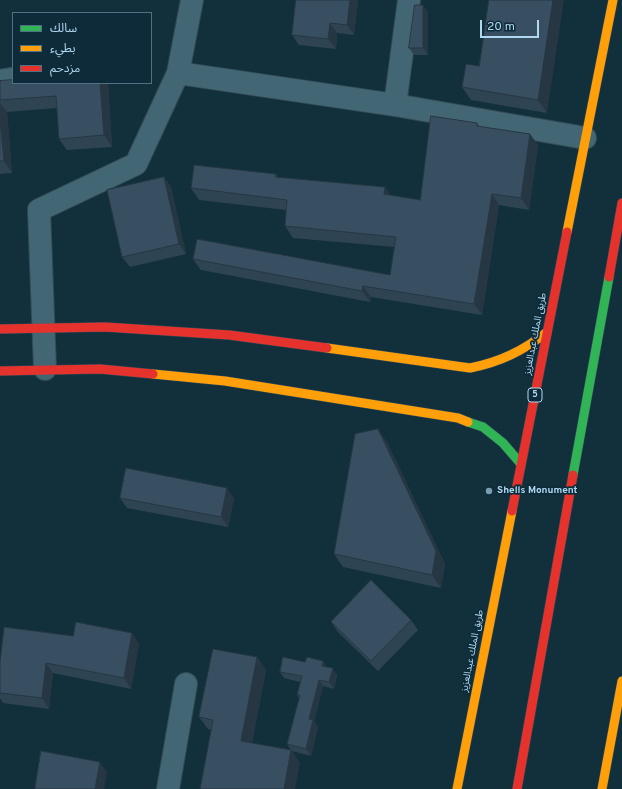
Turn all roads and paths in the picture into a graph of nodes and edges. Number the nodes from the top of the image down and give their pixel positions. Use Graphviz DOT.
graph roads {
  1 [pos="192,0"];
  2 [pos="409,0"];
  3 [pos="613,0"];
  4 [pos="178,73"];
  5 [pos="395,105"];
  6 [pos="585,138"];
  7 [pos="622,203"];
  8 [pos="44,327"];
  9 [pos="0,329"];
  10 [pos="547,332"];
  11 [pos="45,369"];
  12 [pos="0,371"];
  13 [pos="521,464"];
  14 [pos="622,682"];
  15 [pos="186,684"];
  16 [pos="168,789"];
  17 [pos="457,789"];
  18 [pos="517,789"];
  19 [pos="602,789"];
  1 -- 4 [label="street"];
  2 -- 5 [label="street"];
  3 -- 6 [label="main road, طريق الملك عبدالعزيز / 5"];
  4 -- 5 [label="street"];
  4 -- 8 [label="street"];
  5 -- 6 [label="street"];
  6 -- 10 [label="main road, طريق الملك عبدالعزيز / 5"];
  7 -- 18 [label="main road"];
  8 -- 9 [label="main road"];
  8 -- 10 [label="main road"];
  8 -- 11 [label="street"];
  10 -- 13 [label="main road, طريق الملك عبدالعزيز / 5"];
  11 -- 12 [label="main road"];
  11 -- 13 [label="main road"];
  13 -- 17 [label="main road, طريق الملك عبدالعزيز / 5"];
  14 -- 19 [label="main road"];
  15 -- 16 [label="street"];
}
